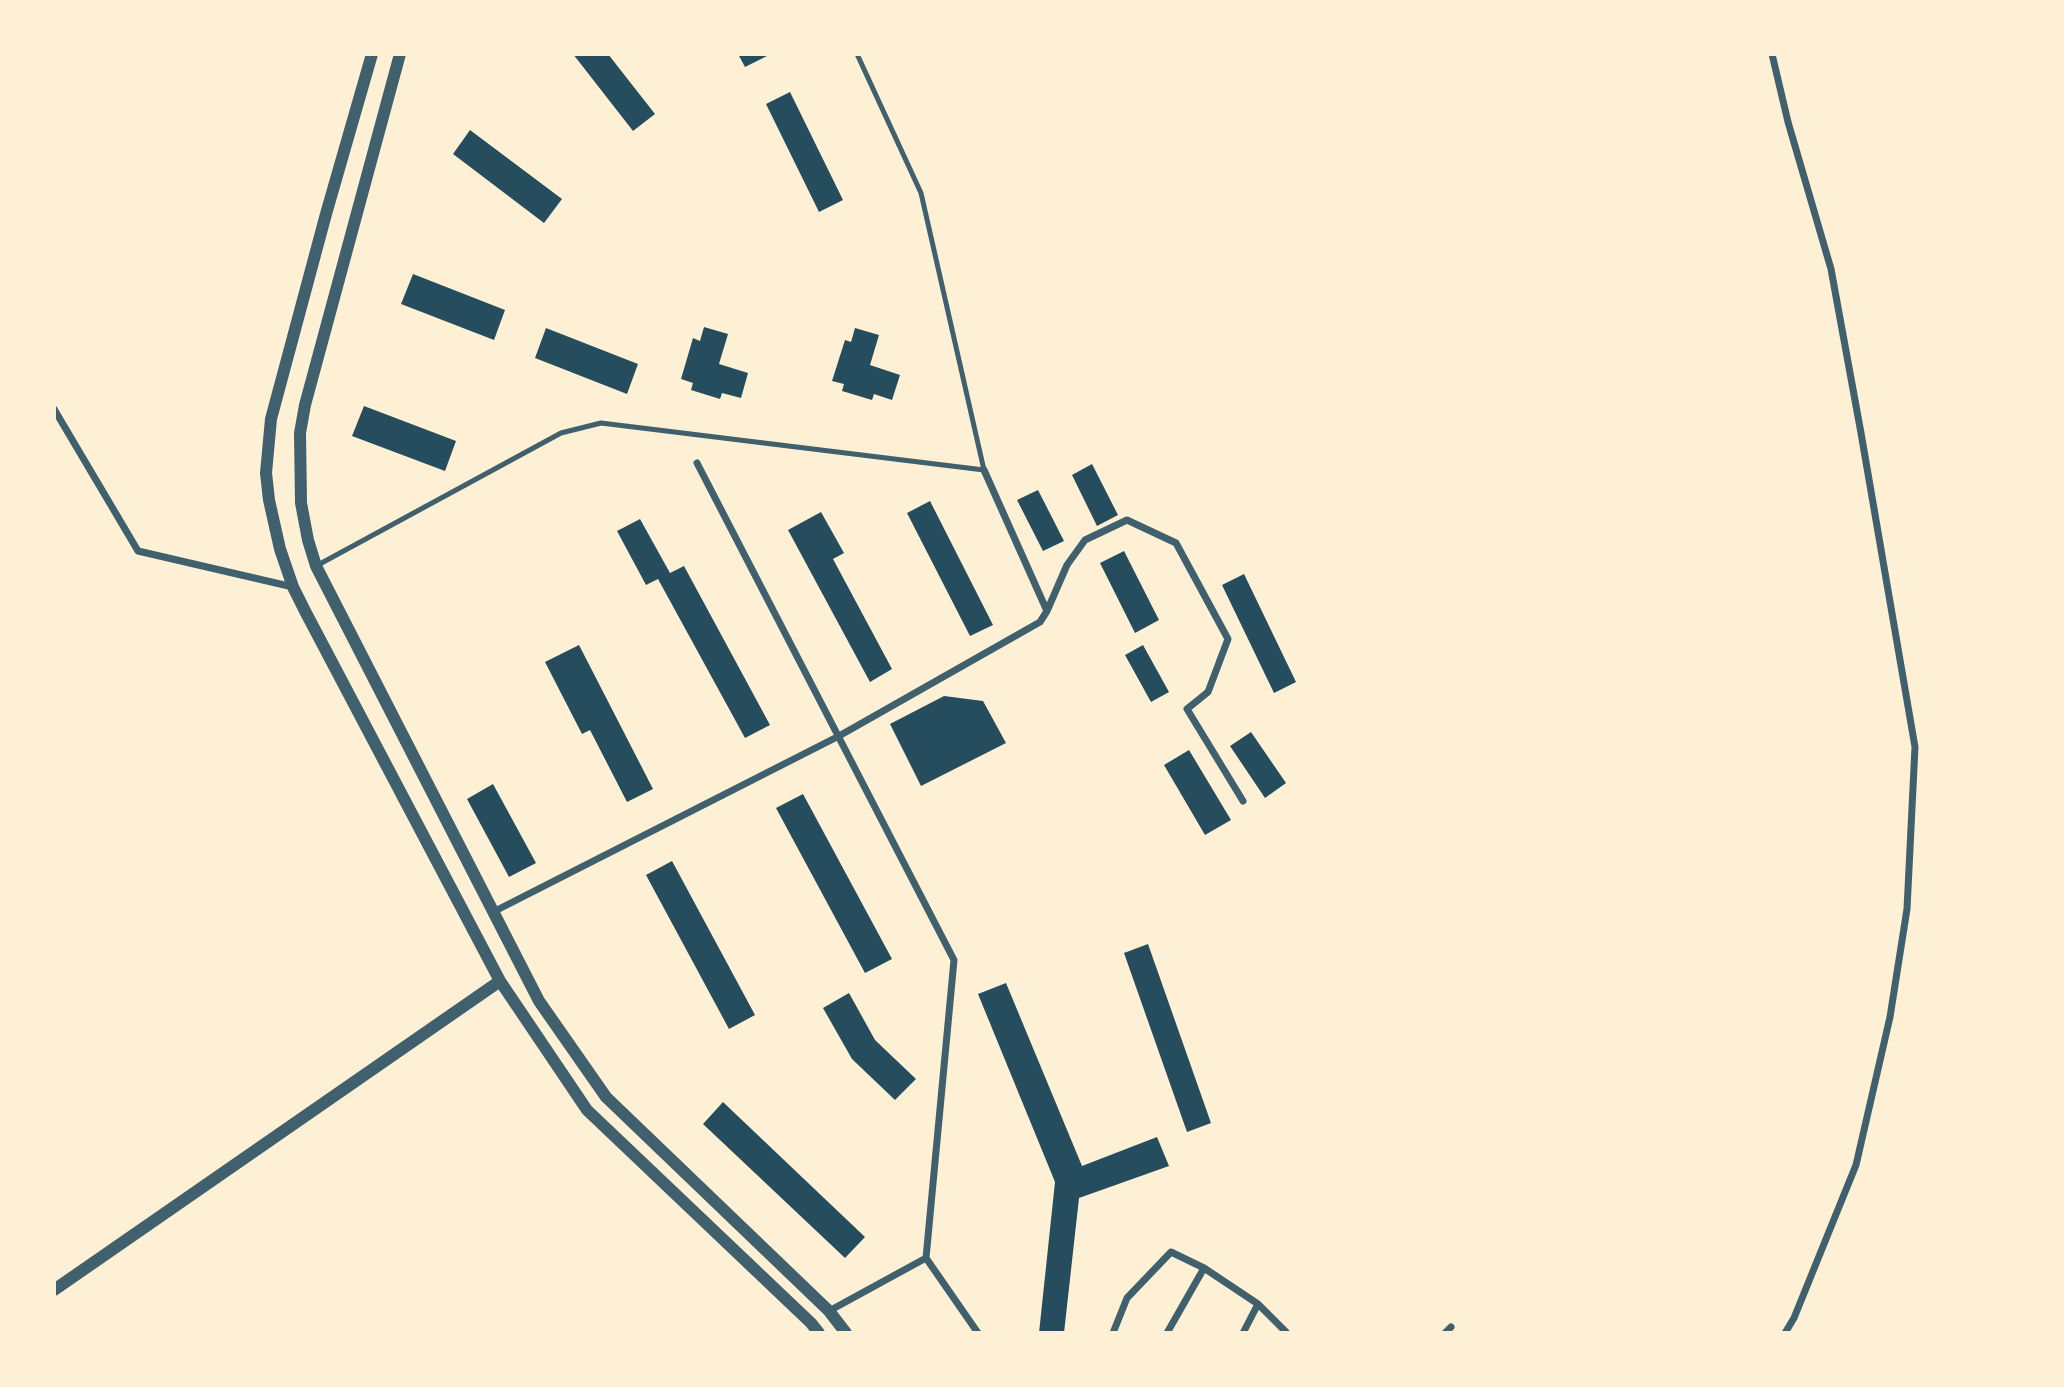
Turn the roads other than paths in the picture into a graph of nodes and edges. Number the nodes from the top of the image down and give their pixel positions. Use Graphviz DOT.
graph roads {
  1 [pos="400,54"];
  2 [pos="857,54"];
  3 [pos="1772,54"];
  4 [pos="373,57"];
  5 [pos="54,409"];
  6 [pos="697,463"];
  7 [pos="984,471"];
  8 [pos="316,566"];
  9 [pos="293,587"];
  10 [pos="1047,611"];
  11 [pos="839,736"];
  12 [pos="1243,801"];
  13 [pos="492,913"];
  14 [pos="500,981"];
  15 [pos="926,1258"];
  16 [pos="1204,1268"];
  17 [pos="54,1290"];
  18 [pos="1258,1304"];
  19 [pos="828,1311"];
  20 [pos="818,1333"];
  21 [pos="846,1333"];
  22 [pos="978,1333"];
  23 [pos="1113,1333"];
  24 [pos="1167,1333"];
  25 [pos="1243,1333"];
  26 [pos="1287,1333"];
  27 [pos="1785,1333"];
  1 -- 8 [label="street"];
  2 -- 7 [label="lane"];
  3 -- 27 [label="street"];
  4 -- 9 [label="street"];
  5 -- 9 [label="street"];
  6 -- 11 [label="street"];
  7 -- 8 [label="lane"];
  7 -- 10 [label="street"];
  8 -- 13 [label="street"];
  9 -- 14 [label="street"];
  10 -- 11 [label="street"];
  10 -- 12 [label="street"];
  11 -- 13 [label="street"];
  11 -- 15 [label="street"];
  13 -- 19 [label="street"];
  14 -- 17 [label="street"];
  14 -- 20 [label="street"];
  15 -- 19 [label="street"];
  15 -- 22 [label="street"];
  16 -- 18 [label="street"];
  16 -- 23 [label="street"];
  16 -- 24 [label="street"];
  18 -- 25 [label="street"];
  18 -- 26 [label="street"];
  19 -- 21 [label="street"];
}
